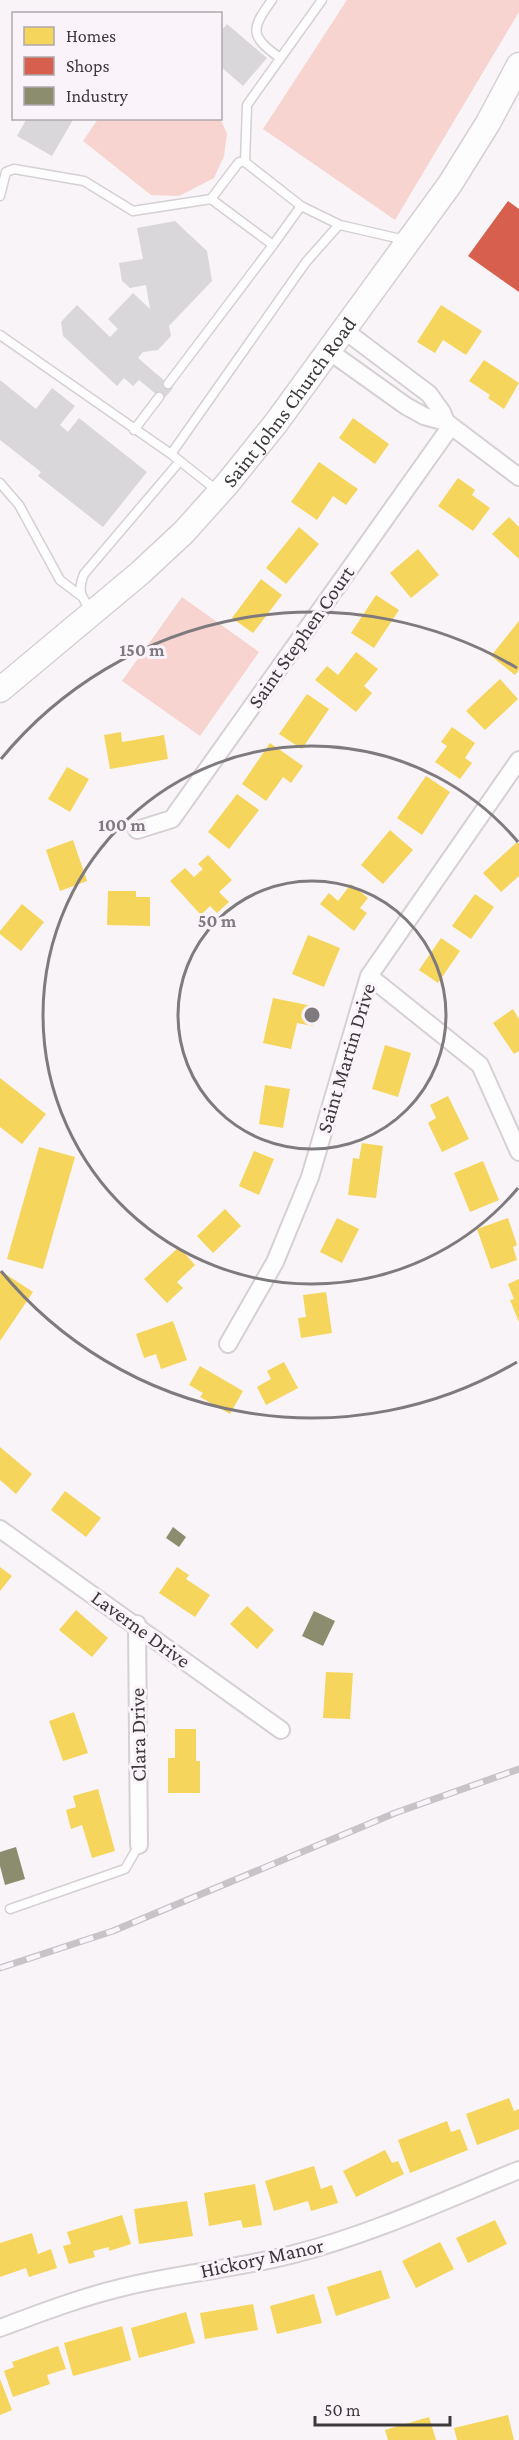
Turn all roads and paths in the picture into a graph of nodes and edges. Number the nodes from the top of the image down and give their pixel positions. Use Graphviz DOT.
graph roads {
  1 [pos="272,0"];
  2 [pos="322,0"];
  3 [pos="280,58"];
  4 [pos="519,65"];
  5 [pos="245,162"];
  6 [pos="0,196"];
  7 [pos="211,199"];
  8 [pos="300,206"];
  9 [pos="340,225"];
  10 [pos="408,240"];
  11 [pos="273,245"];
  12 [pos="344,330"];
  13 [pos="0,335"];
  14 [pos="329,351"];
  15 [pos="168,384"];
  16 [pos="159,397"];
  17 [pos="448,424"];
  18 [pos="130,428"];
  19 [pos="171,454"];
  20 [pos="180,461"];
  21 [pos="519,477"];
  22 [pos="0,483"];
  23 [pos="220,493"];
  24 [pos="88,605"];
  25 [pos="0,690"];
  26 [pos="519,760"];
  27 [pos="137,830"];
  28 [pos="369,976"];
  29 [pos="519,1152"];
  30 [pos="228,1344"];
  31 [pos="0,1529"];
  32 [pos="137,1624"];
  33 [pos="281,1730"];
  34 [pos="139,1845"];
  35 [pos="10,1909"];
  36 [pos="519,2170"];
  37 [pos="0,2328"];
  1 -- 3 [label="lane"];
  2 -- 3 [label="lane"];
  3 -- 5 [label="lane"];
  4 -- 10 [label="street, Saint Johns Church Road"];
  5 -- 7 [label="lane"];
  5 -- 8 [label="lane"];
  6 -- 7 [label="lane"];
  7 -- 11 [label="lane"];
  8 -- 9 [label="lane"];
  8 -- 11 [label="lane"];
  9 -- 10 [label="lane"];
  9 -- 19 [label="lane"];
  10 -- 12 [label="street, Saint Johns Church Road"];
  11 -- 15 [label="lane"];
  12 -- 14 [label="street, Saint Johns Church Road"];
  12 -- 17 [label="street"];
  13 -- 18 [label="lane"];
  14 -- 17 [label="street"];
  14 -- 23 [label="street, Saint Johns Church Road"];
  16 -- 18 [label="lane"];
  17 -- 21 [label="street"];
  17 -- 27 [label="street, Saint Stephen Court"];
  18 -- 19 [label="lane"];
  19 -- 20 [label="lane"];
  20 -- 23 [label="lane"];
  20 -- 24 [label="lane"];
  22 -- 24 [label="lane"];
  23 -- 24 [label="street, Saint Johns Church Road"];
  24 -- 25 [label="street, Saint Johns Church Road"];
  26 -- 28 [label="street, Saint Martin Drive"];
  28 -- 29 [label="street"];
  28 -- 30 [label="street, Saint Martin Drive"];
  31 -- 32 [label="street, Laverne Drive"];
  32 -- 33 [label="street, Laverne Drive"];
  32 -- 34 [label="street, Clara Drive"];
  34 -- 35 [label="lane"];
  36 -- 37 [label="street, Hickory Manor"];
}
